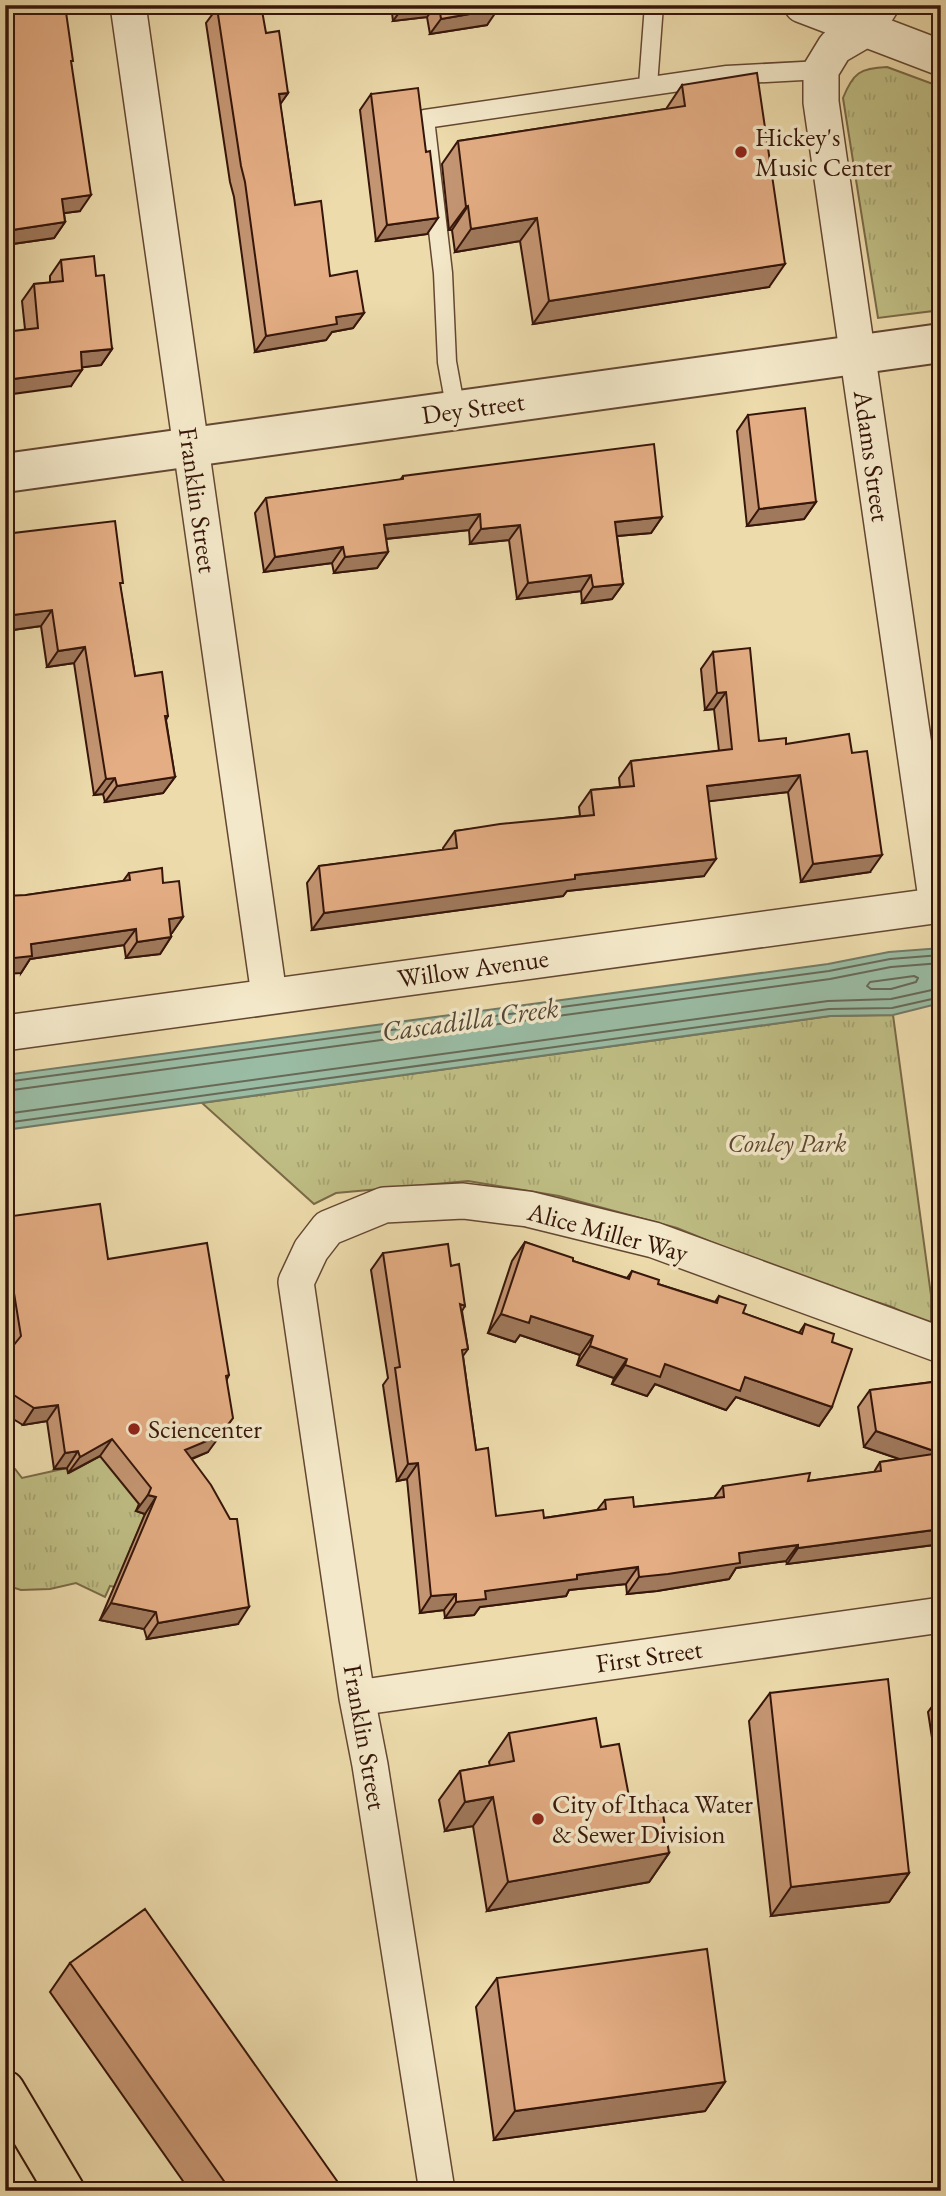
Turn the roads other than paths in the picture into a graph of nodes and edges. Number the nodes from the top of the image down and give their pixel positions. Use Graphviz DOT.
graph roads {
  1 [pos="128,5"];
  2 [pos="654,5"];
  3 [pos="802,5"];
  4 [pos="874,17"];
  5 [pos="941,58"];
  6 [pos="821,70"];
  7 [pos="648,85"];
  8 [pos="941,343"];
  9 [pos="858,354"];
  10 [pos="456,411"];
  11 [pos="191,447"];
  12 [pos="5,473"];
  13 [pos="939,905"];
  14 [pos="269,995"];
  15 [pos="5,1033"];
  16 [pos="296,1282"];
  17 [pos="941,1345"];
  18 [pos="941,1615"];
  19 [pos="357,1698"];
  20 [pos="5,2090"];
  21 [pos="65,2191"];
  22 [pos="436,2191"];
  1 -- 11 [label="street, Franklin Street"];
  2 -- 7 [label="lane"];
  3 -- 4 [label="street"];
  4 -- 5 [label="street"];
  4 -- 6 [label="street"];
  6 -- 7 [label="lane"];
  6 -- 9 [label="street, Adams Street"];
  7 -- 10 [label="lane"];
  8 -- 9 [label="street, Dey Street"];
  9 -- 10 [label="street, Dey Street"];
  9 -- 13 [label="street, Adams Street"];
  10 -- 11 [label="street, Dey Street"];
  11 -- 12 [label="street, Dey Street"];
  11 -- 14 [label="street, Franklin Street"];
  13 -- 14 [label="street, Willow Avenue"];
  14 -- 15 [label="street, Willow Avenue"];
  16 -- 17 [label="street, Alice Miller Way"];
  16 -- 19 [label="street, Franklin Street"];
  18 -- 19 [label="street, First Street"];
  19 -- 22 [label="street, Franklin Street"];
  20 -- 21 [label="highway"];
}
